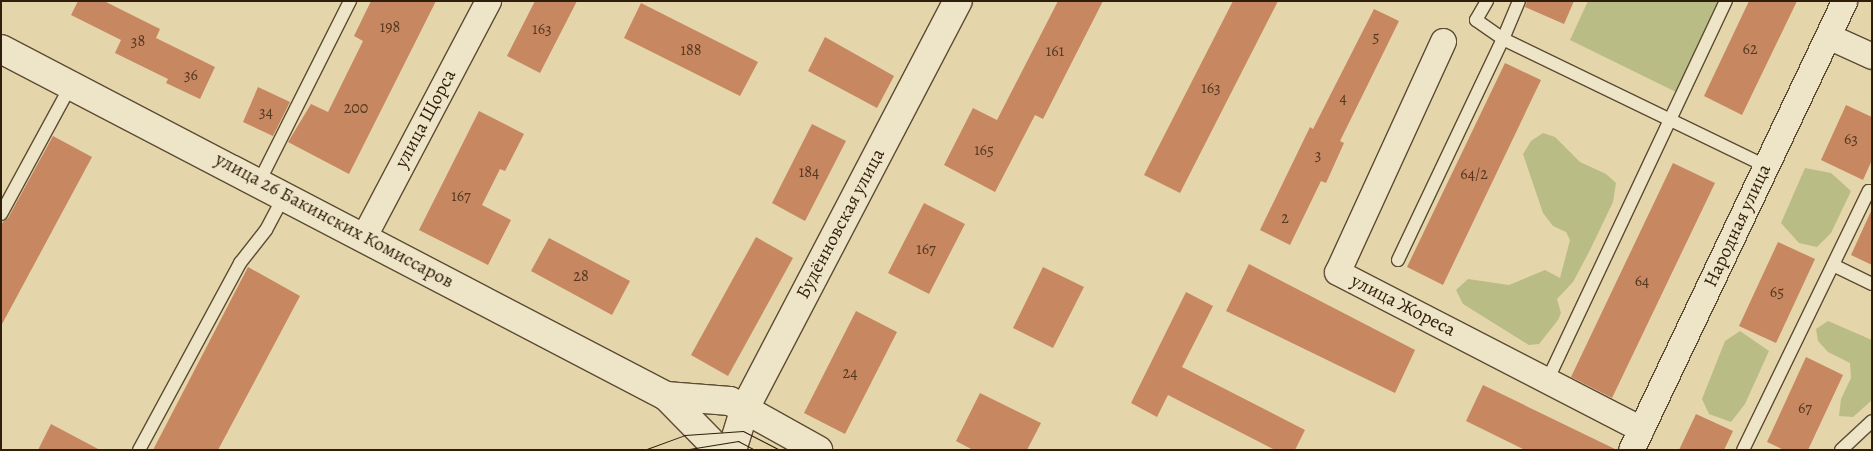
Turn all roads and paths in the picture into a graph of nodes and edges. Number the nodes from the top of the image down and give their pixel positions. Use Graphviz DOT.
graph roads {
  1 [pos="350,1"];
  2 [pos="488,1"];
  3 [pos="958,1"];
  4 [pos="1486,1"];
  5 [pos="1520,1"];
  6 [pos="1726,1"];
  7 [pos="1844,1"];
  8 [pos="1828,36"];
  9 [pos="1503,39"];
  10 [pos="1443,41"];
  11 [pos="1,49"];
  12 [pos="1872,56"];
  13 [pos="71,85"];
  14 [pos="1671,122"];
  15 [pos="1766,166"];
  16 [pos="259,182"];
  17 [pos="1872,193"];
  18 [pos="285,195"];
  19 [pos="1,214"];
  20 [pos="364,236"];
  21 [pos="1398,260"];
  22 [pos="1832,266"];
  23 [pos="1872,284"];
  24 [pos="1548,379"];
  25 [pos="666,396"];
  26 [pos="745,408"];
  27 [pos="1872,421"];
  28 [pos="1636,439"];
  29 [pos="139,450"];
  30 [pos="719,450"];
  31 [pos="732,450"];
  32 [pos="818,450"];
  33 [pos="1743,450"];
  34 [pos="1841,450"];
  1 -- 16 [label="lane"];
  2 -- 20 [label="street, улица Щорса"];
  3 -- 26 [label="street, Будённовская улица"];
  4 -- 9 [label="lane"];
  5 -- 9 [label="lane"];
  6 -- 14 [label="lane"];
  7 -- 8 [label="street, Народная улица"];
  8 -- 12 [label="street"];
  8 -- 15 [label="street, Народная улица"];
  9 -- 14 [label="lane"];
  9 -- 21 [label="lane"];
  10 -- 24 [label="street, улица Жореса"];
  11 -- 13 [label="street, улица 26 Бакинских Комиссаров"];
  13 -- 16 [label="street, улица 26 Бакинских Комиссаров"];
  13 -- 19 [label="lane"];
  14 -- 15 [label="lane"];
  14 -- 24 [label="lane"];
  15 -- 28 [label="street, Народная улица"];
  16 -- 18 [label="street, улица 26 Бакинских Комиссаров"];
  17 -- 22 [label="lane"];
  18 -- 20 [label="street, улица 26 Бакинских Комиссаров"];
  18 -- 29 [label="lane"];
  20 -- 25 [label="street, улица 26 Бакинских Комиссаров"];
  22 -- 23 [label="lane"];
  22 -- 33 [label="lane"];
  24 -- 28 [label="street, улица Жореса"];
  25 -- 26 [label="street, улица 26 Бакинских Комиссаров"];
  25 -- 30 [label="street, улица 26 Бакинских Комиссаров"];
  26 -- 31 [label="street, Будённовская улица"];
  26 -- 32 [label="street, улица 26 Бакинских Комиссаров"];
  27 -- 34 [label="lane"];
}
